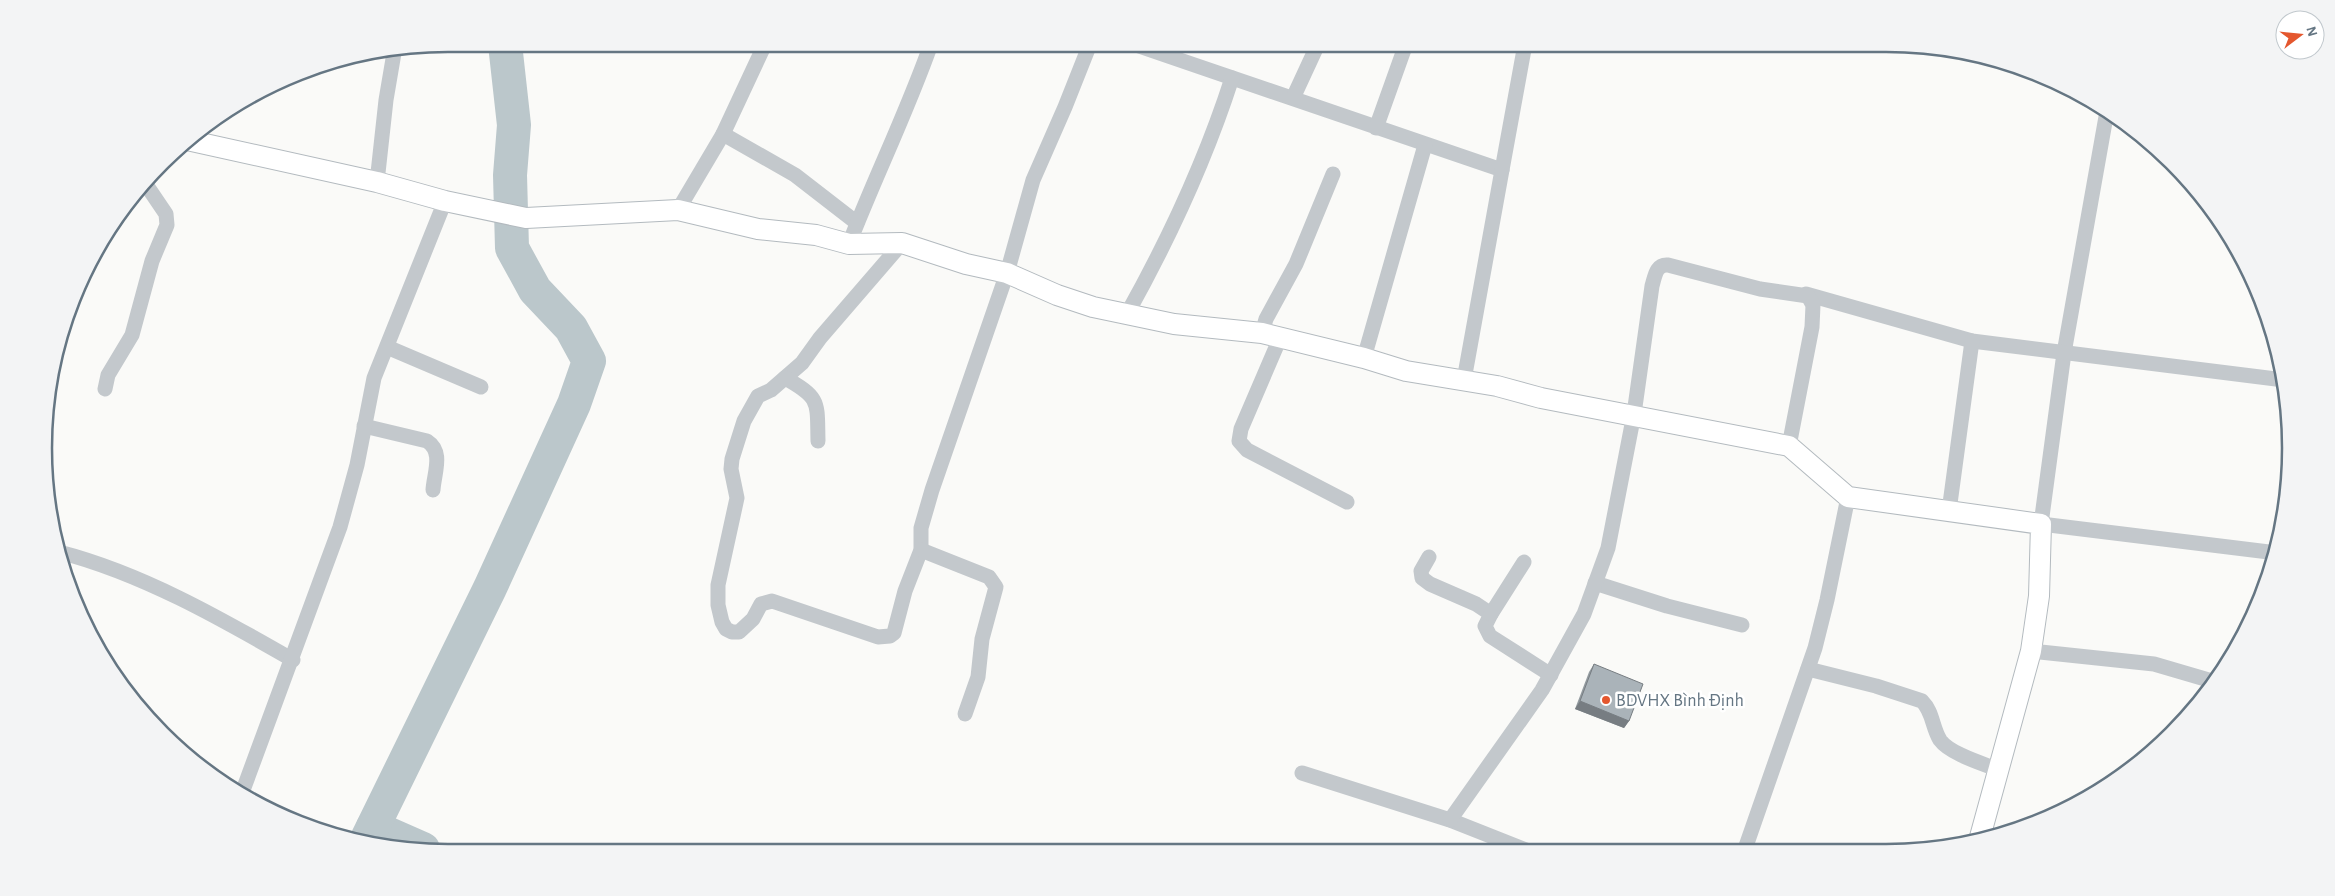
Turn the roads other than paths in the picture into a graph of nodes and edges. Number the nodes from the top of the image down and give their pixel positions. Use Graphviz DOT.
graph roads {
  1 [pos="761,52"];
  2 [pos="928,52"];
  3 [pos="1087,52"];
  4 [pos="1156,52"];
  5 [pos="1314,52"];
  6 [pos="1403,52"];
  7 [pos="1523,52"];
  8 [pos="393,56"];
  9 [pos="1232,78"];
  10 [pos="1293,98"];
  11 [pos="2106,118"];
  12 [pos="1376,128"];
  13 [pos="723,134"];
  14 [pos="197,142"];
  15 [pos="1425,144"];
  16 [pos="1502,170"];
  17 [pos="1333,174"];
  18 [pos="377,182"];
  19 [pos="149,189"];
  20 [pos="445,202"];
  21 [pos="678,210"];
  22 [pos="857,223"];
  23 [pos="902,243"];
  24 [pos="849,244"];
  25 [pos="1007,273"];
  26 [pos="1806,294"];
  27 [pos="1127,314"];
  28 [pos="1271,335"];
  29 [pos="1972,341"];
  30 [pos="387,347"];
  31 [pos="2064,353"];
  32 [pos="1364,358"];
  33 [pos="785,378"];
  34 [pos="2276,379"];
  35 [pos="1464,380"];
  36 [pos="481,387"];
  37 [pos="105,389"];
  38 [pos="1634,414"];
  39 [pos="364,426"];
  40 [pos="818,441"];
  41 [pos="1789,446"];
  42 [pos="433,490"];
  43 [pos="1848,497"];
  44 [pos="1347,502"];
  45 [pos="1949,511"];
  46 [pos="2041,524"];
  47 [pos="921,550"];
  48 [pos="2268,552"];
  49 [pos="67,555"];
  50 [pos="1429,557"];
  51 [pos="1524,562"];
  52 [pos="1595,583"];
  53 [pos="1491,614"];
  54 [pos="1742,625"];
  55 [pos="2031,651"];
  56 [pos="293,660"];
  57 [pos="1808,669"];
  58 [pos="1551,675"];
  59 [pos="2208,680"];
  60 [pos="964,714"];
  61 [pos="1999,770"];
  62 [pos="1302,773"];
  63 [pos="244,787"];
  64 [pos="1450,820"];
  65 [pos="1981,832"];
  66 [pos="1511,844"];
  67 [pos="1747,844"];
  1 -- 13 [label="street"];
  2 -- 22 [label="street"];
  3 -- 25 [label="street"];
  4 -- 9 [label="street"];
  5 -- 10 [label="street"];
  6 -- 12 [label="street"];
  7 -- 16 [label="street"];
  8 -- 18 [label="street"];
  9 -- 10 [label="street"];
  9 -- 27 [label="street"];
  10 -- 12 [label="street"];
  11 -- 31 [label="street"];
  12 -- 15 [label="street"];
  13 -- 21 [label="street"];
  13 -- 22 [label="street"];
  14 -- 18 [label="street"];
  15 -- 16 [label="street"];
  15 -- 32 [label="street"];
  16 -- 35 [label="street"];
  17 -- 28 [label="street"];
  18 -- 20 [label="street"];
  19 -- 37 [label="street"];
  20 -- 21 [label="street"];
  20 -- 30 [label="street"];
  21 -- 24 [label="street"];
  22 -- 24 [label="street"];
  23 -- 24 [label="street"];
  23 -- 25 [label="street"];
  23 -- 33 [label="street"];
  25 -- 27 [label="street"];
  25 -- 47 [label="street"];
  26 -- 29 [label="street"];
  26 -- 38 [label="street"];
  26 -- 41 [label="street"];
  27 -- 28 [label="street"];
  28 -- 32 [label="street"];
  28 -- 44 [label="street"];
  29 -- 31 [label="street"];
  29 -- 45 [label="street"];
  30 -- 36 [label="street"];
  30 -- 39 [label="street"];
  31 -- 34 [label="street"];
  31 -- 46 [label="street"];
  32 -- 35 [label="street"];
  33 -- 40 [label="street"];
  33 -- 47 [label="street"];
  35 -- 38 [label="street"];
  38 -- 41 [label="street"];
  38 -- 52 [label="street"];
  39 -- 42 [label="street"];
  39 -- 56 [label="street"];
  41 -- 43 [label="street"];
  43 -- 45 [label="street"];
  43 -- 57 [label="street"];
  45 -- 46 [label="street"];
  46 -- 48 [label="street"];
  46 -- 55 [label="street"];
  47 -- 60 [label="street"];
  49 -- 56 [label="street"];
  50 -- 53 [label="street"];
  51 -- 53 [label="street"];
  52 -- 54 [label="street"];
  52 -- 58 [label="street"];
  53 -- 58 [label="street"];
  55 -- 59 [label="street"];
  55 -- 61 [label="street"];
  56 -- 63 [label="street"];
  57 -- 61 [label="street"];
  57 -- 67 [label="street"];
  58 -- 64 [label="street"];
  61 -- 65 [label="street"];
  62 -- 64 [label="street"];
  64 -- 66 [label="street"];
}
